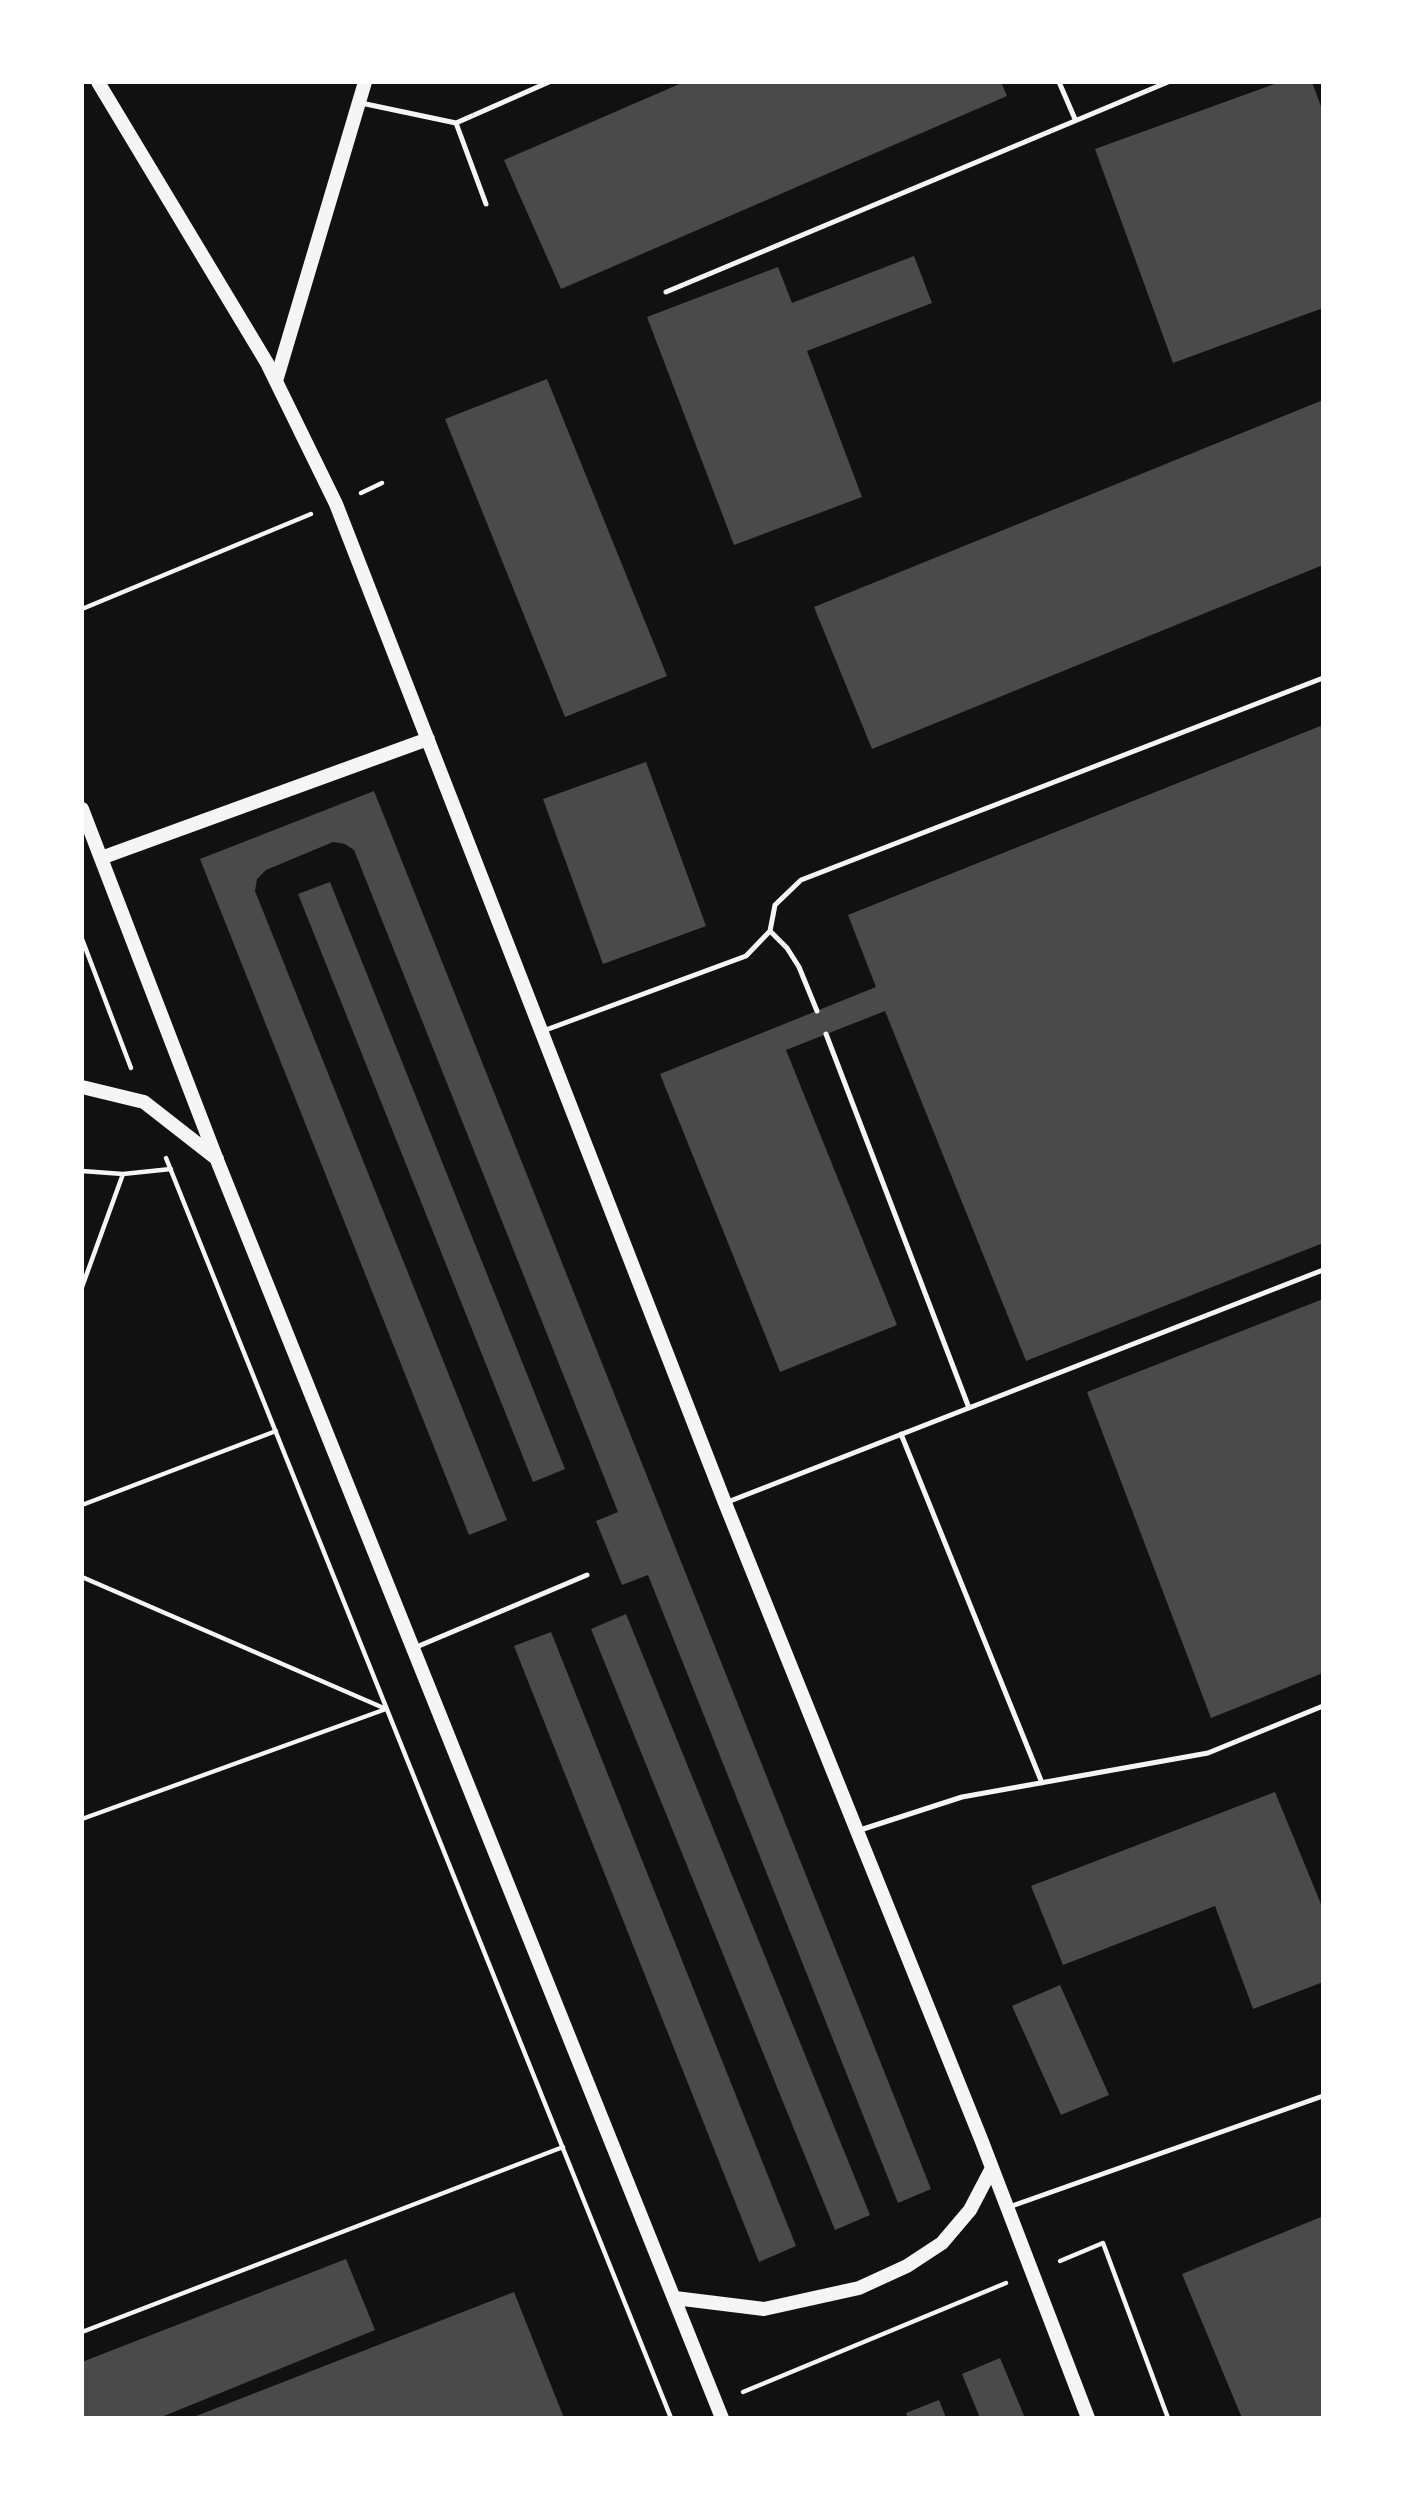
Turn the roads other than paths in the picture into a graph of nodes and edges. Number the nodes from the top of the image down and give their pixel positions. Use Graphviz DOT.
graph roads {
  1 [pos="98,82"];
  2 [pos="365,82"];
  3 [pos="549,82"];
  4 [pos="1059,82"];
  5 [pos="1168,82"];
  6 [pos="358,102"];
  7 [pos="1075,119"];
  8 [pos="456,123"];
  9 [pos="486,204"];
  10 [pos="666,292"];
  11 [pos="276,381"];
  12 [pos="1323,677"];
  13 [pos="428,739"];
  14 [pos="82,809"];
  15 [pos="101,858"];
  16 [pos="770,931"];
  17 [pos="817,1011"];
  18 [pos="543,1031"];
  19 [pos="826,1034"];
  20 [pos="82,1087"];
  21 [pos="217,1160"];
  22 [pos="1323,1270"];
  23 [pos="969,1408"];
  24 [pos="901,1434"];
  25 [pos="725,1503"];
  26 [pos="587,1575"];
  27 [pos="414,1648"];
  28 [pos="1323,1706"];
  29 [pos="1042,1783"];
  30 [pos="857,1831"];
  31 [pos="1323,2096"];
  32 [pos="992,2168"];
  33 [pos="1006,2208"];
  34 [pos="675,2298"];
  35 [pos="722,2418"];
  36 [pos="1088,2418"];
  1 -- 11 [label="main road"];
  2 -- 6 [label="main road"];
  3 -- 8 [label="lane"];
  4 -- 7 [label="lane"];
  5 -- 7 [label="lane"];
  6 -- 8 [label="lane"];
  6 -- 11 [label="main road"];
  7 -- 10 [label="lane"];
  8 -- 9 [label="lane"];
  11 -- 13 [label="main road"];
  12 -- 16 [label="lane"];
  13 -- 15 [label="main road"];
  13 -- 18 [label="main road"];
  14 -- 15 [label="main road"];
  15 -- 21 [label="main road"];
  16 -- 17 [label="lane"];
  16 -- 18 [label="lane"];
  18 -- 25 [label="main road"];
  19 -- 23 [label="lane"];
  20 -- 21 [label="main road"];
  21 -- 27 [label="main road"];
  22 -- 23 [label="lane"];
  23 -- 24 [label="lane"];
  24 -- 25 [label="lane"];
  24 -- 29 [label="lane"];
  25 -- 30 [label="main road"];
  26 -- 27 [label="lane"];
  27 -- 34 [label="main road"];
  28 -- 29 [label="lane"];
  29 -- 30 [label="lane"];
  30 -- 32 [label="main road"];
  31 -- 33 [label="lane"];
  32 -- 33 [label="main road"];
  32 -- 34 [label="main road"];
  33 -- 36 [label="main road"];
  34 -- 35 [label="main road"];
}
